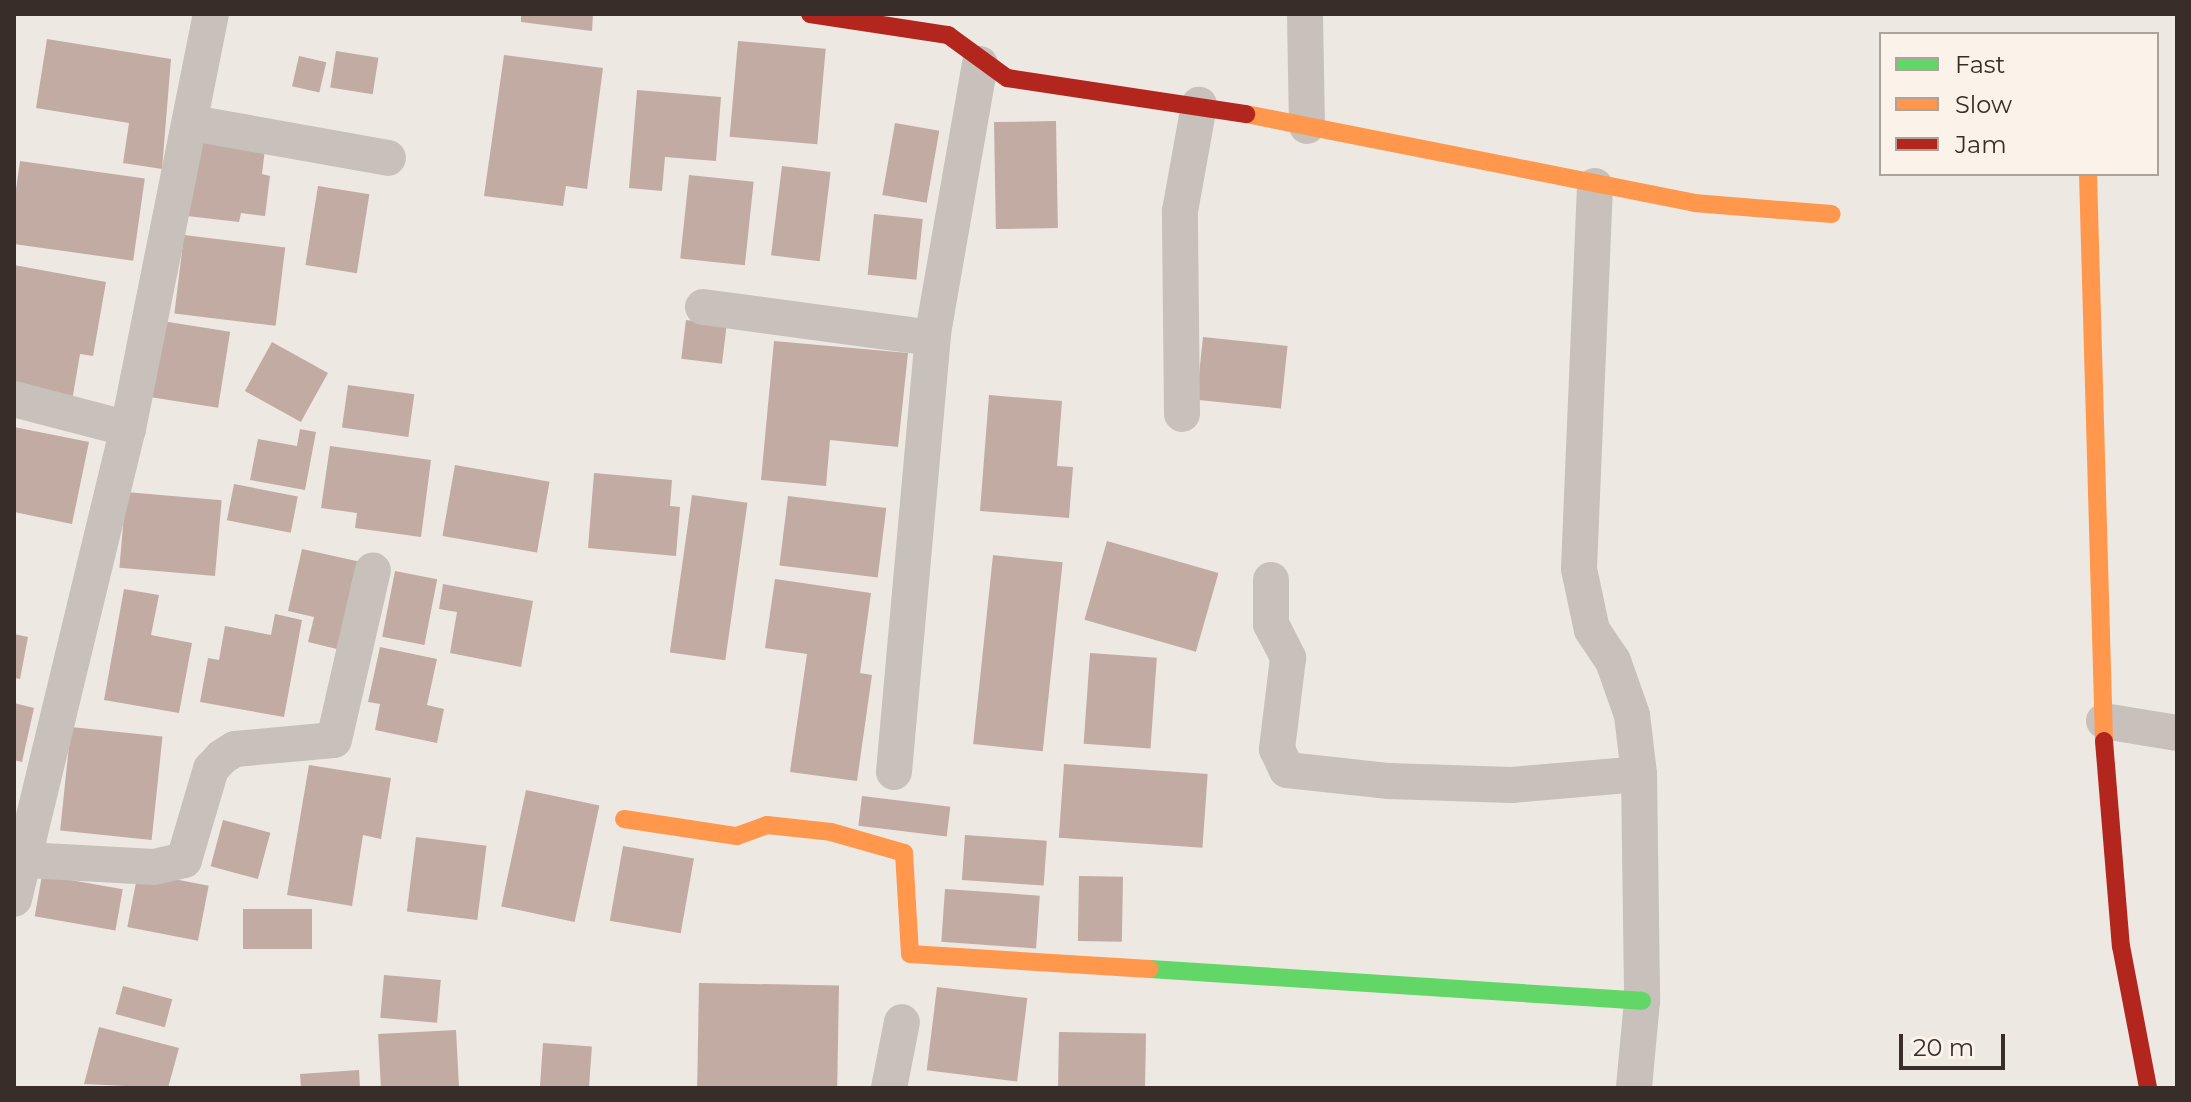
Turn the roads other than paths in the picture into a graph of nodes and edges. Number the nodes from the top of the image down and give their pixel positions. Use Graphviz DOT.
graph roads {
  1 [pos="211,14"];
  2 [pos="810,14"];
  3 [pos="1305,14"];
  4 [pos="980,64"];
  5 [pos="1199,105"];
  6 [pos="192,123"];
  7 [pos="1307,126"];
  8 [pos="388,158"];
  9 [pos="2088,176"];
  10 [pos="1595,186"];
  11 [pos="1832,214"];
  12 [pos="703,307"];
  13 [pos="933,333"];
  14 [pos="14,399"];
  15 [pos="1182,414"];
  16 [pos="128,429"];
  17 [pos="373,570"];
  18 [pos="1271,580"];
  19 [pos="2104,721"];
  20 [pos="2177,733"];
  21 [pos="894,772"];
  22 [pos="1639,774"];
  23 [pos="27,799"];
  24 [pos="624,819"];
  25 [pos="26,860"];
  26 [pos="14,899"];
  27 [pos="1642,1001"];
  28 [pos="902,1022"];
  29 [pos="889,1088"];
  30 [pos="1634,1088"];
  31 [pos="2148,1088"];
  1 -- 6 [label="street"];
  2 -- 4 [label="street"];
  3 -- 7 [label="street"];
  4 -- 5 [label="street"];
  4 -- 13 [label="street"];
  5 -- 7 [label="street"];
  5 -- 15 [label="street"];
  6 -- 8 [label="street"];
  6 -- 16 [label="street"];
  7 -- 10 [label="street"];
  9 -- 19 [label="street"];
  10 -- 11 [label="street"];
  10 -- 22 [label="street"];
  12 -- 13 [label="street"];
  13 -- 21 [label="street"];
  14 -- 16 [label="street"];
  16 -- 23 [label="street"];
  17 -- 25 [label="street"];
  18 -- 22 [label="street"];
  19 -- 20 [label="street"];
  19 -- 31 [label="street"];
  22 -- 27 [label="street"];
  23 -- 25 [label="street"];
  24 -- 27 [label="street"];
  25 -- 26 [label="street"];
  27 -- 30 [label="street"];
  28 -- 29 [label="street"];
}
